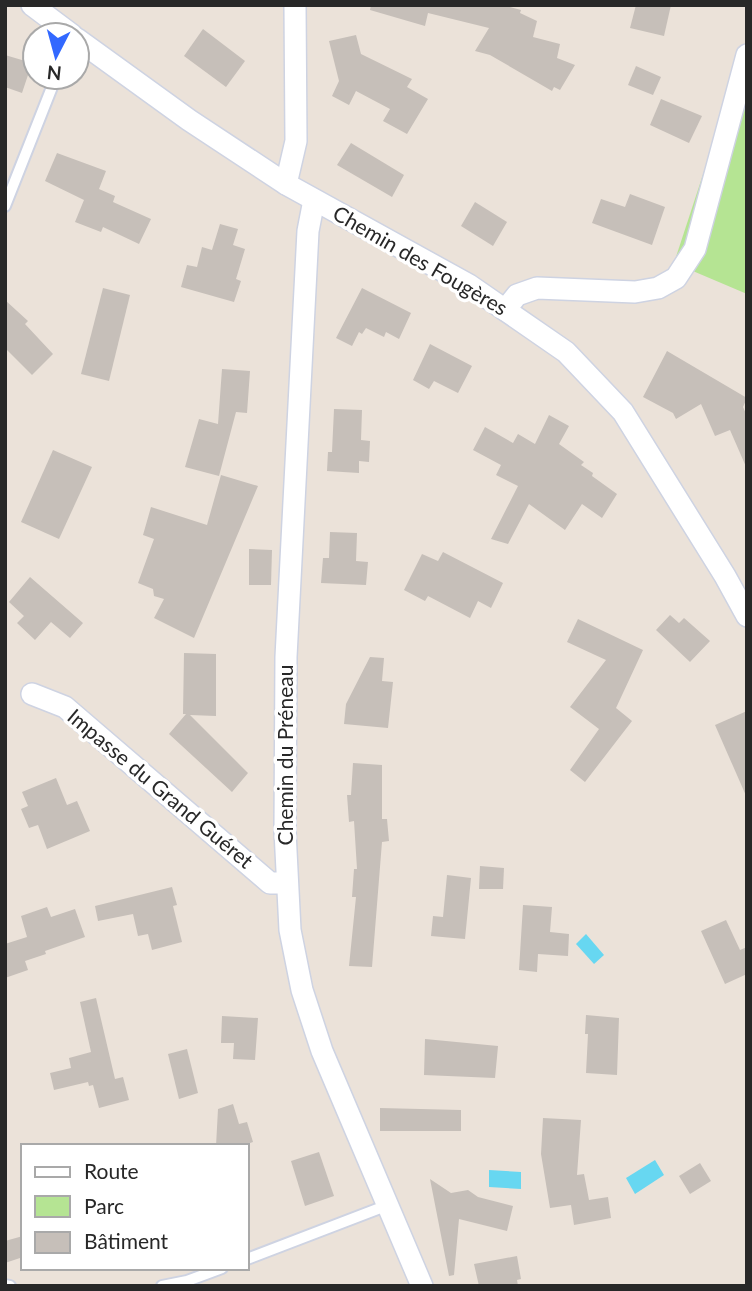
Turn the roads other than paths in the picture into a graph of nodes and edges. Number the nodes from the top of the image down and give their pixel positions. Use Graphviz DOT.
graph roads {
  1 [pos="32,5"];
  2 [pos="295,5"];
  3 [pos="53,21"];
  4 [pos="91,49"];
  5 [pos="747,55"];
  6 [pos="50,91"];
  7 [pos="286,184"];
  8 [pos="314,200"];
  9 [pos="5,206"];
  10 [pos="505,310"];
  11 [pos="747,616"];
  12 [pos="32,694"];
  13 [pos="287,883"];
  14 [pos="388,1205"];
  15 [pos="248,1259"];
  16 [pos="217,1270"];
  17 [pos="162,1286"];
  18 [pos="422,1286"];
  1 -- 3 [label="street"];
  2 -- 7 [label="street"];
  4 -- 7 [label="street, Chemin des Fougères"];
  5 -- 10 [label="street"];
  6 -- 9 [label="lane"];
  7 -- 8 [label="street, Chemin des Fougères"];
  8 -- 10 [label="street, Chemin des Fougères"];
  8 -- 13 [label="street, Chemin du Préneau"];
  10 -- 11 [label="street, Chemin des Fougères"];
  12 -- 13 [label="street, Impasse du Grand Guéret"];
  13 -- 14 [label="street, Chemin du Préneau"];
  14 -- 15 [label="lane"];
  14 -- 18 [label="street, Chemin du Préneau"];
  16 -- 17 [label="lane"];
}
